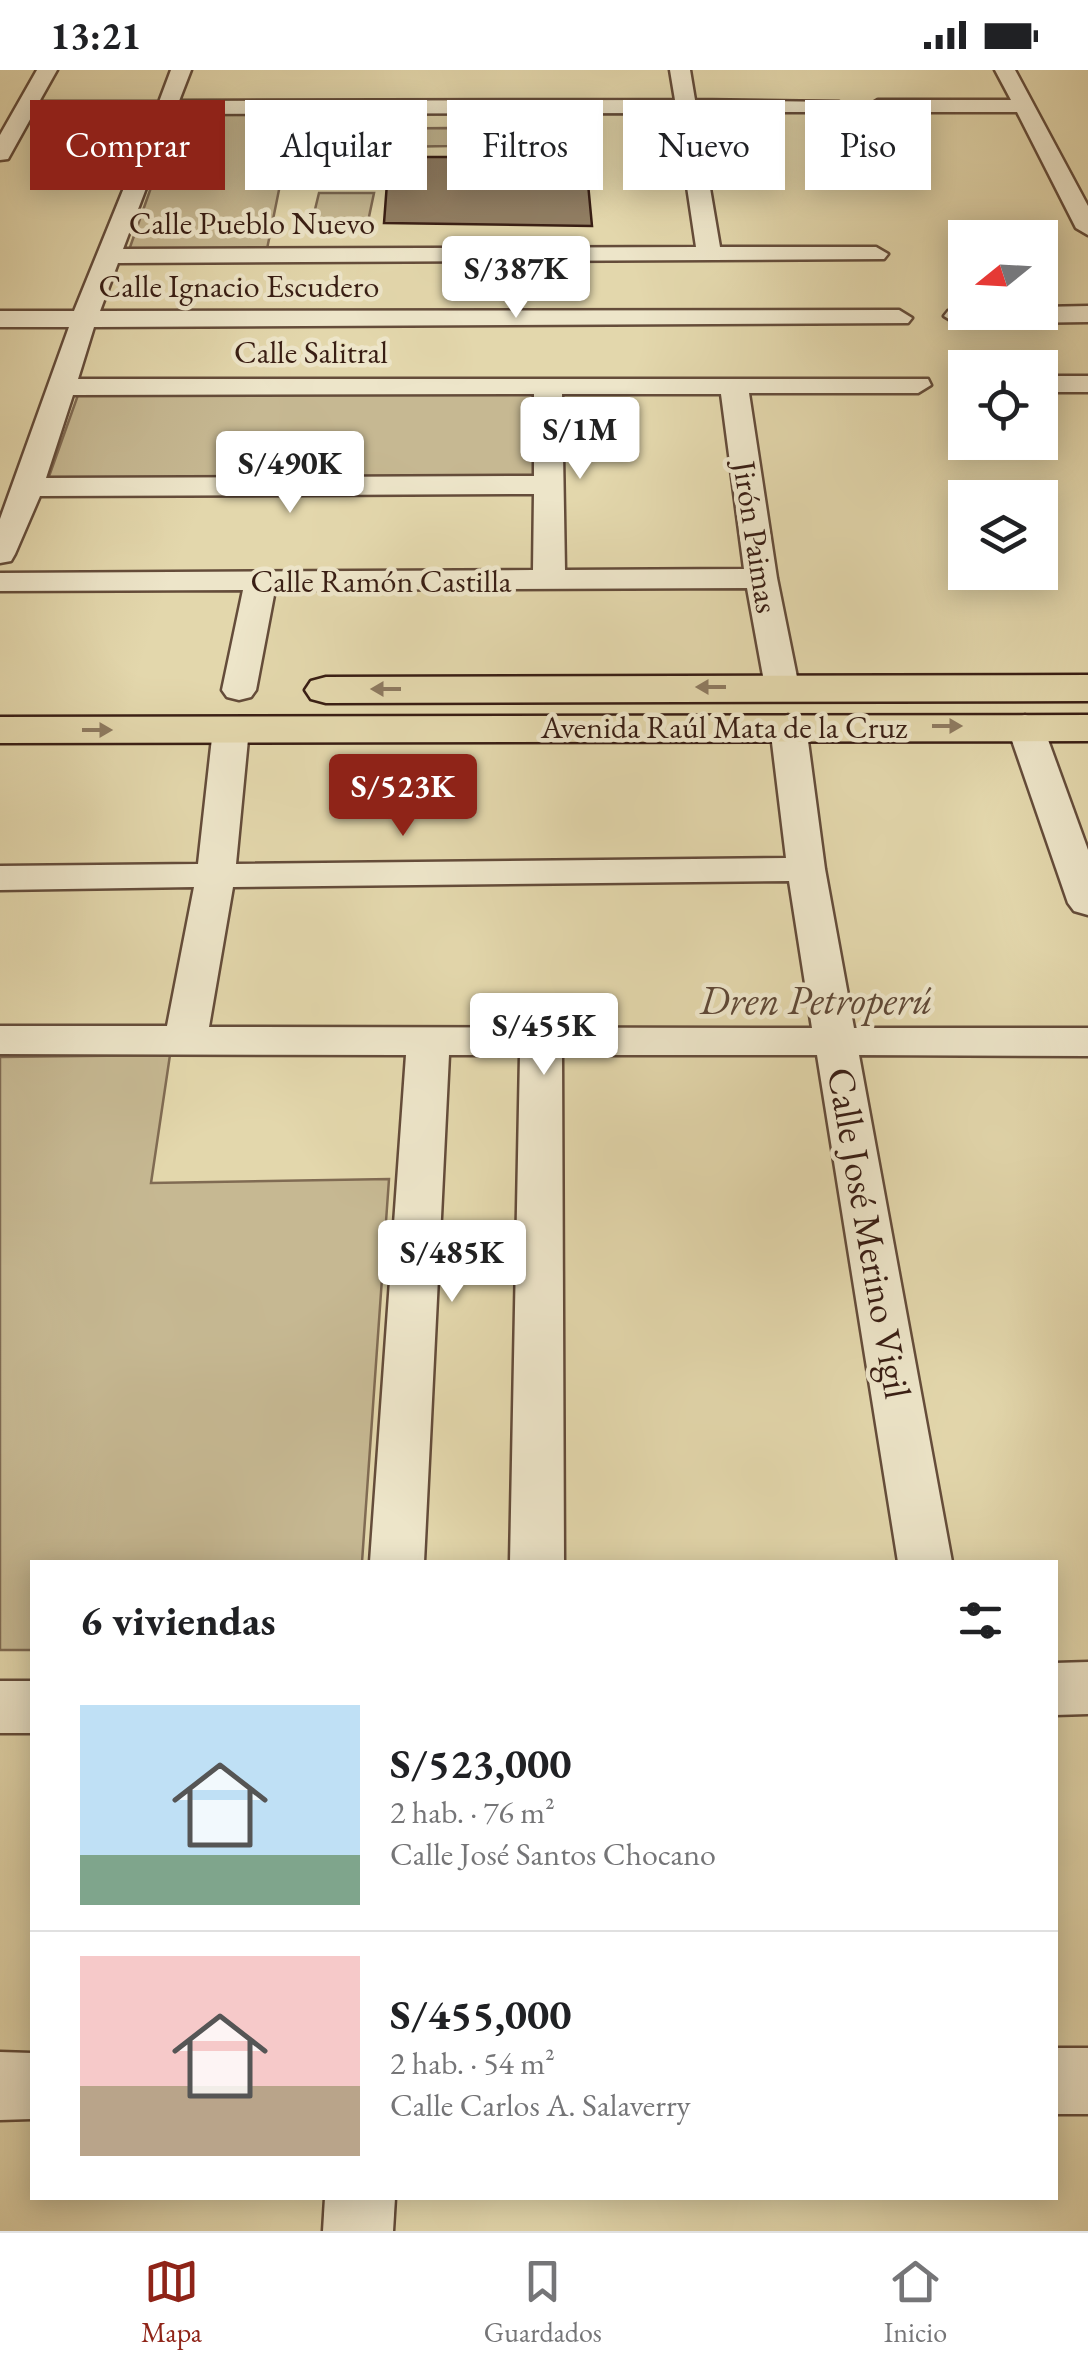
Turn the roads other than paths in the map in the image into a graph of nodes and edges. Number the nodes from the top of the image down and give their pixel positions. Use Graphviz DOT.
graph roads {
  1 [pos="47,70"];
  2 [pos="181,70"];
  3 [pos="680,70"];
  4 [pos="1005,70"];
  5 [pos="170,100"];
  6 [pos="685,100"];
  7 [pos="623,104"];
  8 [pos="225,105"];
  9 [pos="931,106"];
  10 [pos="1024,106"];
  11 [pos="26,108"];
  12 [pos="30,108"];
  13 [pos="7,130"];
  14 [pos="0,154"];
  15 [pos="134,190"];
  16 [pos="699,190"];
  17 [pos="1088,228"];
  18 [pos="709,254"];
  19 [pos="876,254"];
  20 [pos="492,255"];
  21 [pos="108,256"];
  22 [pos="1058,314"];
  23 [pos="1088,314"];
  24 [pos="488,318"];
  25 [pos="899,318"];
  26 [pos="0,319"];
  27 [pos="84,319"];
  28 [pos="1058,384"];
  29 [pos="1088,384"];
  30 [pos="548,385"];
  31 [pos="918,385"];
  32 [pos="488,386"];
  33 [pos="734,386"];
  34 [pos="64,387"];
  35 [pos="550,485"];
  36 [pos="28,488"];
  37 [pos="0,554"];
  38 [pos="761,578"];
  39 [pos="549,580"];
  40 [pos="0,582"];
  41 [pos="261,582"];
  42 [pos="1088,688"];
  43 [pos="0,693"];
  44 [pos="785,706"];
  45 [pos="1017,707"];
  46 [pos="235,710"];
  47 [pos="1088,728"];
  48 [pos="0,730"];
  49 [pos="806,869"];
  50 [pos="216,875"];
  51 [pos="0,878"];
  52 [pos="1088,903"];
  53 [pos="837,1039"];
  54 [pos="0,1040"];
  55 [pos="185,1041"];
  56 [pos="541,1042"];
  57 [pos="1088,1042"];
  58 [pos="428,1043"];
  59 [pos="397,1560"];
  60 [pos="537,1560"];
  61 [pos="925,1560"];
  62 [pos="1088,1688"];
  63 [pos="1058,1689"];
  64 [pos="30,1706"];
  65 [pos="0,1707"];
  66 [pos="1058,2080"];
  67 [pos="1088,2080"];
  68 [pos="0,2086"];
  69 [pos="30,2086"];
  70 [pos="360,2200"];
  71 [pos="358,2231"];
  1 -- 11 [label="street"];
  2 -- 5 [label="street"];
  3 -- 6 [label="street"];
  4 -- 10 [label="street"];
  7 -- 8 [label="street"];
  9 -- 10 [label="street"];
  10 -- 17 [label="street"];
  11 -- 12 [label="street"];
  11 -- 13 [label="street"];
  13 -- 14 [label="street"];
  15 -- 21 [label="street"];
  16 -- 18 [label="street"];
  18 -- 19 [label="street, Calle Pueblo Nuevo"];
  18 -- 20 [label="street, Calle Pueblo Nuevo"];
  20 -- 21 [label="street, Calle Pueblo Nuevo"];
  20 -- 24 [label="street"];
  21 -- 27 [label="street"];
  22 -- 23 [label="street"];
  24 -- 25 [label="street, Calle Ignacio Escudero"];
  24 -- 27 [label="street, Calle Ignacio Escudero"];
  24 -- 32 [label="street"];
  26 -- 27 [label="street, Calle Ignacio Escudero"];
  27 -- 34 [label="street"];
  28 -- 29 [label="street"];
  30 -- 32 [label="street, Calle Salitral"];
  30 -- 33 [label="street, Calle Salitral"];
  30 -- 35 [label="street"];
  31 -- 33 [label="street, Calle Salitral"];
  32 -- 34 [label="street, Calle Salitral"];
  33 -- 38 [label="street, Jirón Paimas"];
  34 -- 36 [label="street"];
  35 -- 36 [label="street"];
  35 -- 39 [label="street"];
  36 -- 37 [label="street"];
  38 -- 39 [label="street, Calle Ramón Castilla"];
  38 -- 44 [label="street, Jirón Paimas"];
  39 -- 41 [label="street, Calle Ramón Castilla"];
  40 -- 41 [label="street, Calle Ramón Castilla"];
  41 -- 46 [label="street"];
  42 -- 45 [label="main road, Avenida Raúl Mata de la Cruz"];
  43 -- 46 [label="main road, Avenida Raúl Mata de la Cruz"];
  44 -- 45 [label="main road, Avenida Raúl Mata de la Cruz"];
  44 -- 46 [label="main road, Avenida Raúl Mata de la Cruz"];
  44 -- 49 [label="street, Calle José Merino Vigil"];
  45 -- 47 [label="main road, Avenida Raúl Mata de la Cruz"];
  45 -- 52 [label="street"];
  48 -- 46 [label="main road, Avenida Raúl Mata de la Cruz, one-way"];
  46 -- 50 [label="street"];
  49 -- 50 [label="street"];
  49 -- 53 [label="street, Calle José Merino Vigil"];
  50 -- 51 [label="street"];
  50 -- 55 [label="street"];
  53 -- 56 [label="street"];
  53 -- 57 [label="street"];
  53 -- 61 [label="street, Calle José Merino Vigil"];
  54 -- 55 [label="street"];
  55 -- 58 [label="street"];
  56 -- 58 [label="street"];
  56 -- 60 [label="street"];
  58 -- 59 [label="street"];
  62 -- 63 [label="street"];
  64 -- 65 [label="street"];
  66 -- 67 [label="street"];
  68 -- 69 [label="street"];
  70 -- 71 [label="street"];
}
